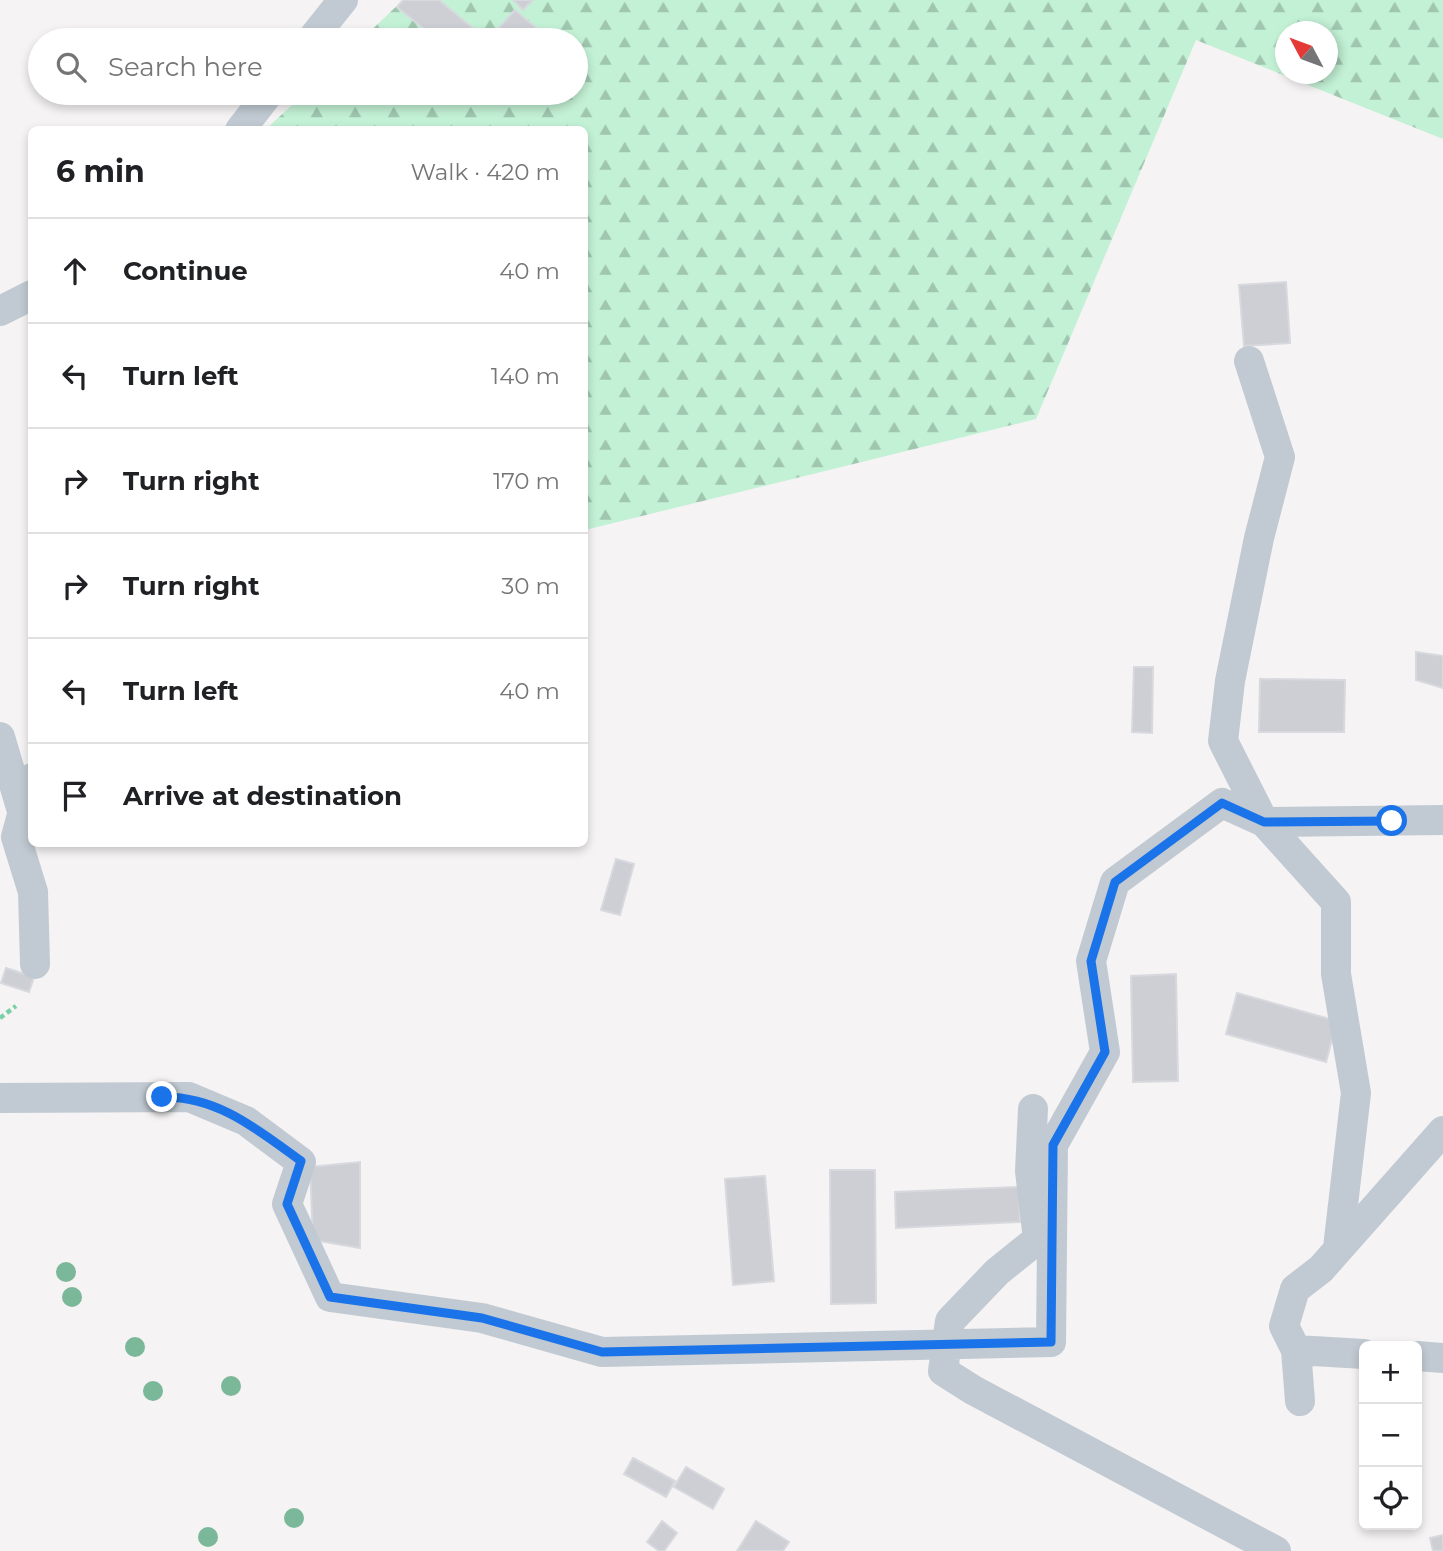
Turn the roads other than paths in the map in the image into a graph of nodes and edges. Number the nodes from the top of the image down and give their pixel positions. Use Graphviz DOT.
graph roads {
  1 [pos="343,0"];
  2 [pos="321,28"];
  3 [pos="260,105"];
  4 [pos="243,126"];
  5 [pos="28,297"];
  6 [pos="0,311"];
  7 [pos="1249,361"];
  8 [pos="0,737"];
  9 [pos="28,794"];
  10 [pos="23,813"];
  11 [pos="1443,820"];
  12 [pos="1264,822"];
  13 [pos="35,964"];
  14 [pos="0,1098"];
  15 [pos="1033,1109"];
  16 [pos="1443,1132"];
  17 [pos="1338,1248"];
  18 [pos="947,1344"];
  19 [pos="1296,1350"];
  20 [pos="1359,1354"];
  21 [pos="1422,1356"];
  22 [pos="1443,1358"];
  23 [pos="1300,1401"];
  24 [pos="1276,1551"];
  1 -- 2 [label="street"];
  3 -- 4 [label="street"];
  5 -- 6 [label="street"];
  7 -- 12 [label="street"];
  8 -- 10 [label="street"];
  9 -- 10 [label="street"];
  10 -- 13 [label="street"];
  11 -- 12 [label="street"];
  12 -- 17 [label="street"];
  12 -- 18 [label="street"];
  14 -- 18 [label="street"];
  15 -- 18 [label="street"];
  16 -- 17 [label="street"];
  17 -- 19 [label="street"];
  18 -- 24 [label="street"];
  19 -- 20 [label="street"];
  19 -- 23 [label="street"];
  21 -- 22 [label="street"];
}
